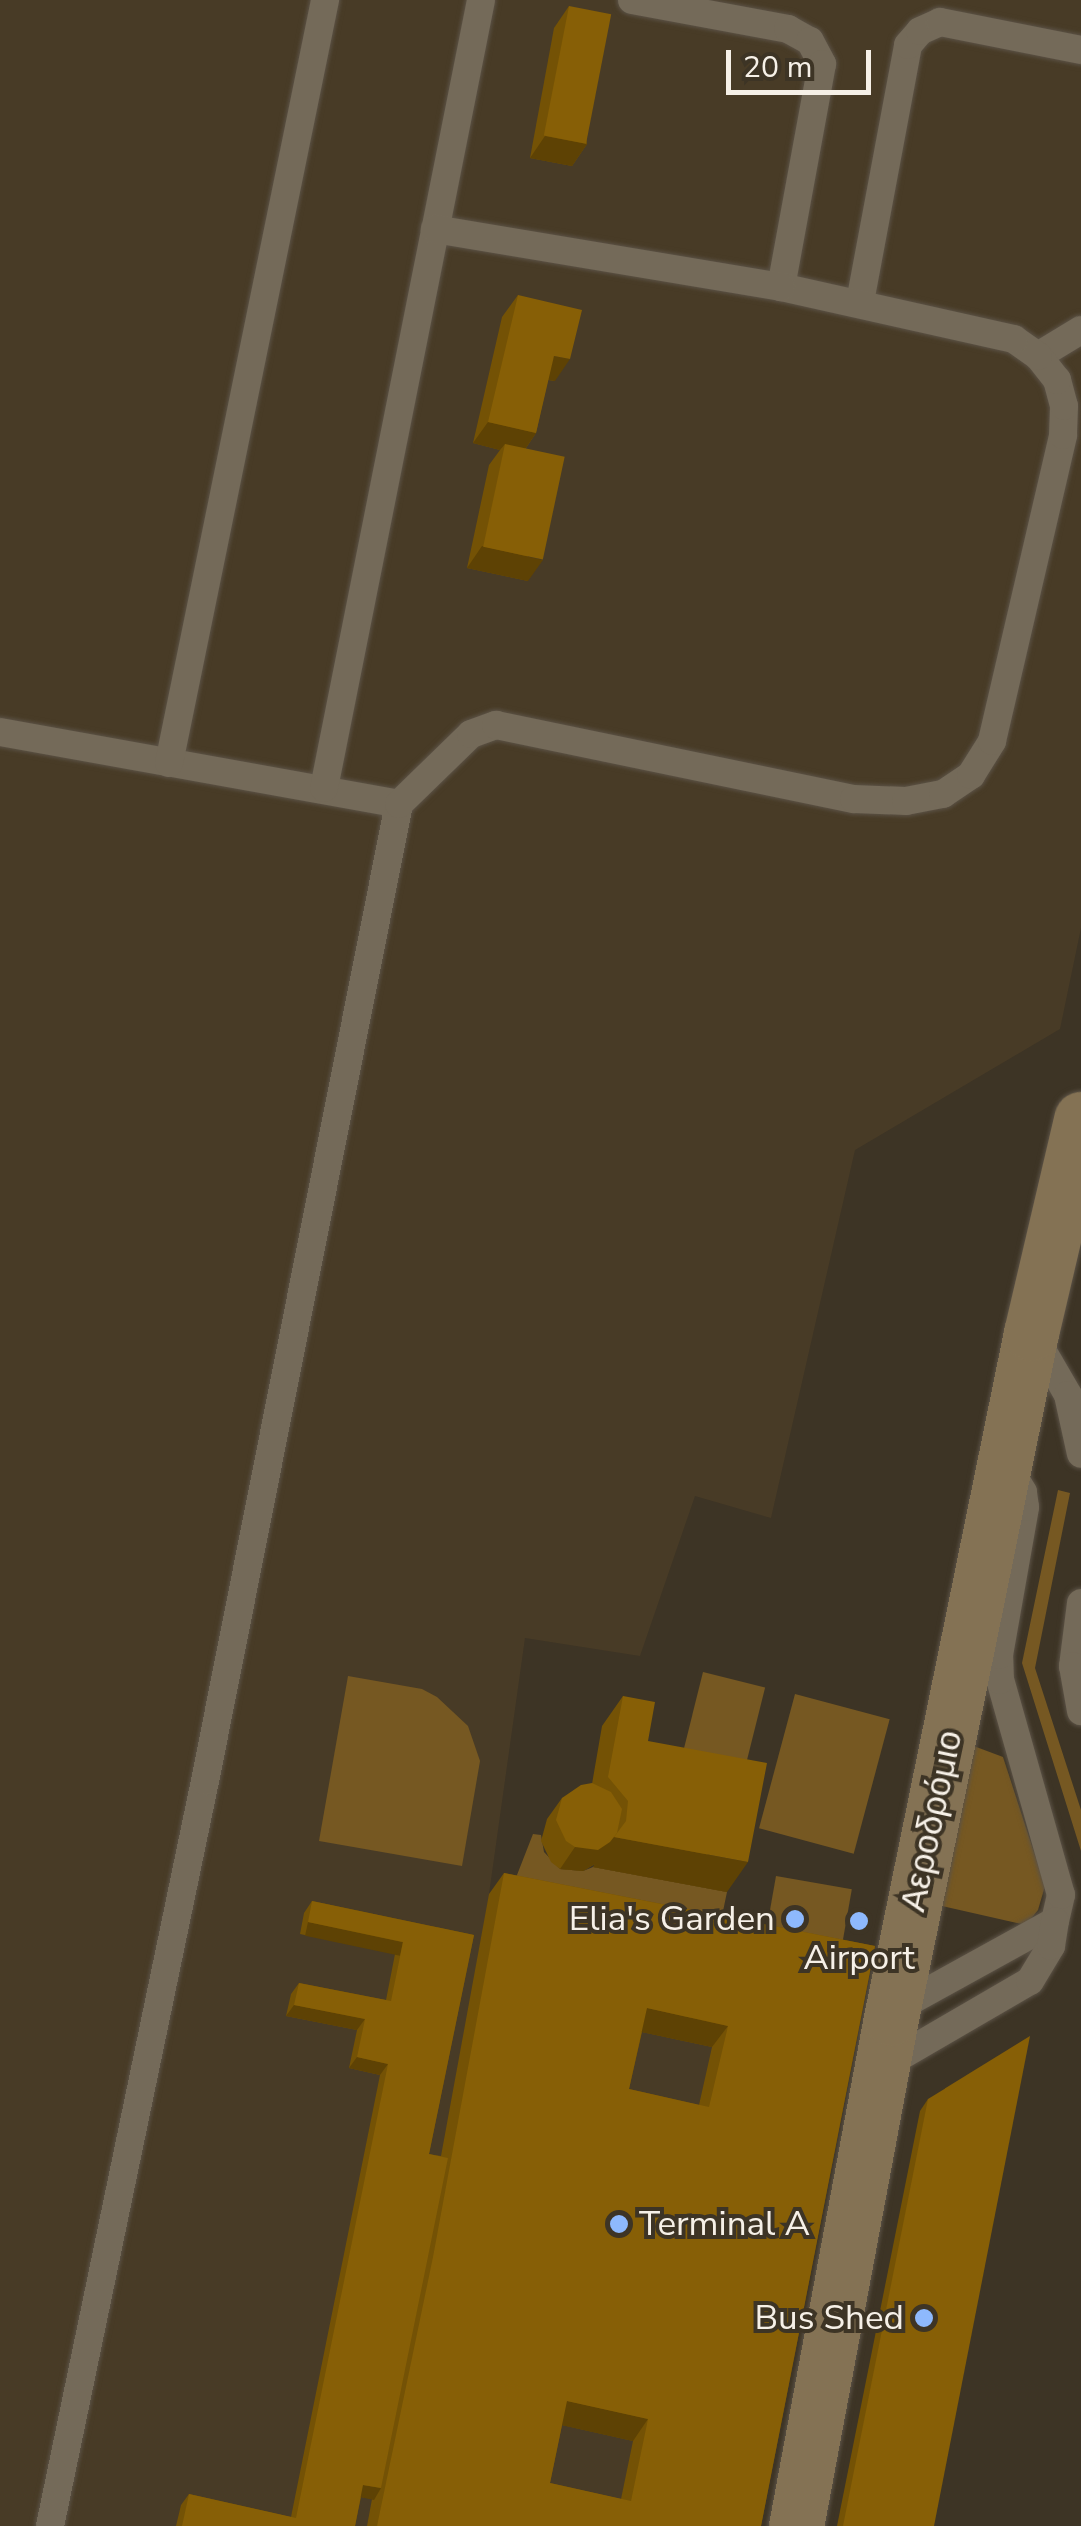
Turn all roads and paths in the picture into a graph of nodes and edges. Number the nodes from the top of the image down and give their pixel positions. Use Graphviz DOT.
graph roads {
  1 [pos="325,0"];
  2 [pos="481,0"];
  3 [pos="632,0"];
  4 [pos="1081,50"];
  5 [pos="435,230"];
  6 [pos="780,287"];
  7 [pos="860,302"];
  8 [pos="1081,330"];
  9 [pos="1038,356"];
  10 [pos="0,732"];
  11 [pos="169,764"];
  12 [pos="324,788"];
  13 [pos="399,804"];
  14 [pos="1081,1119"];
  15 [pos="1073,1184"];
  16 [pos="1032,1332"];
  17 [pos="1081,1454"];
  18 [pos="1005,1463"];
  19 [pos="1081,1603"];
  20 [pos="1081,1712"];
  21 [pos="1055,1921"];
  22 [pos="887,2043"];
  23 [pos="50,2526"];
  24 [pos="796,2526"];
  1 -- 11 [label="lane"];
  2 -- 5 [label="lane"];
  3 -- 6 [label="lane"];
  4 -- 7 [label="lane"];
  5 -- 6 [label="lane"];
  5 -- 12 [label="lane"];
  6 -- 7 [label="lane"];
  7 -- 9 [label="lane"];
  8 -- 9 [label="lane"];
  9 -- 13 [label="lane"];
  10 -- 11 [label="lane"];
  11 -- 12 [label="lane"];
  12 -- 13 [label="lane"];
  13 -- 23 [label="lane"];
  14 -- 15 [label="main road, Αεροδρόμιο"];
  15 -- 16 [label="main road, Αεροδρόμιο"];
  16 -- 17 [label="lane"];
  16 -- 18 [label="main road, Αεροδρόμιο"];
  18 -- 21 [label="lane"];
  18 -- 22 [label="main road, Αεροδρόμιο"];
  19 -- 20 [label="lane"];
  21 -- 22 [label="lane"];
  21 -- 22 [label="lane"];
  22 -- 24 [label="main road, Αεροδρόμιο"];
}
